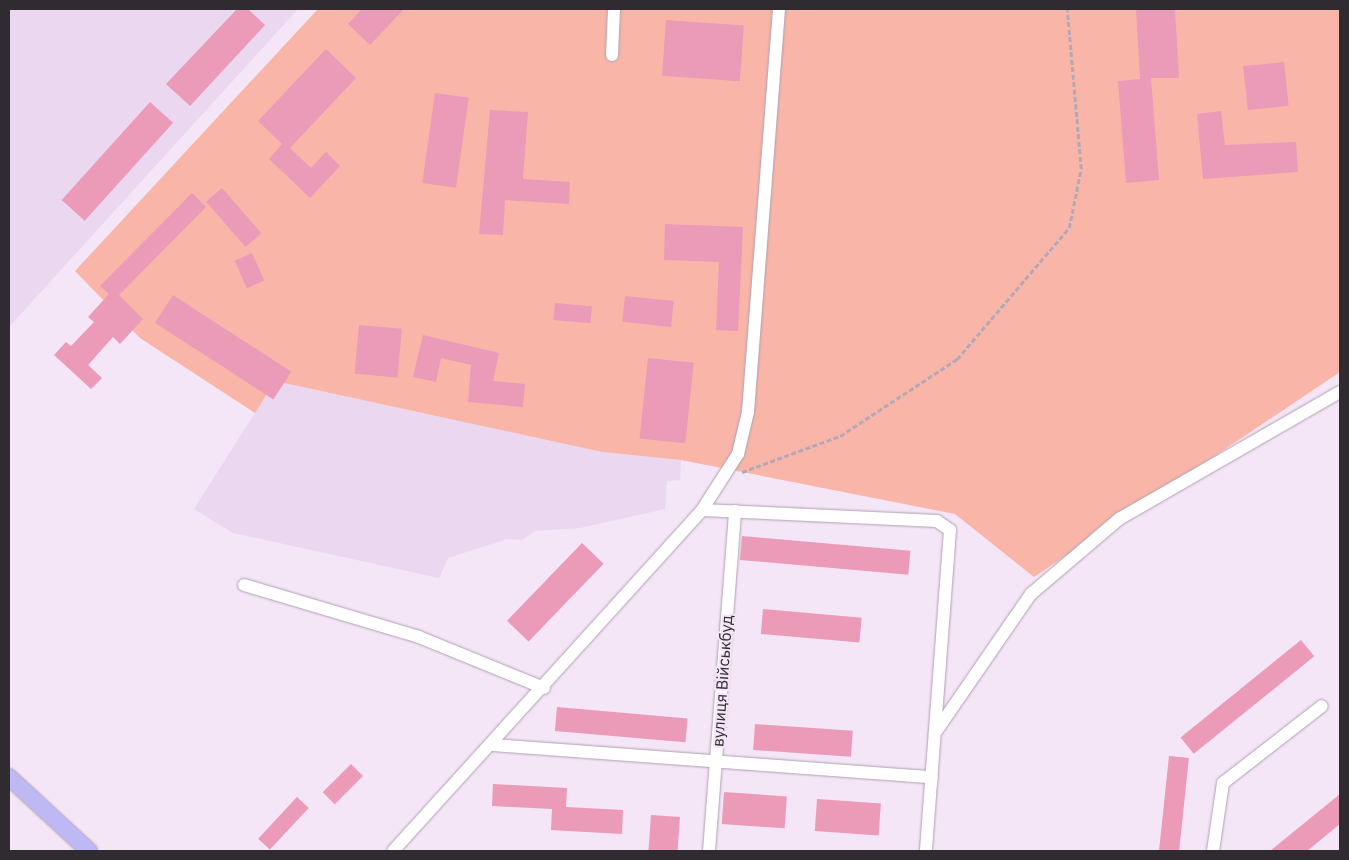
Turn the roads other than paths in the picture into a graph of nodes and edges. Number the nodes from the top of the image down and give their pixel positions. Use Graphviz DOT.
graph roads {
  1 [pos="614,9"];
  2 [pos="779,9"];
  3 [pos="612,55"];
  4 [pos="1340,392"];
  5 [pos="702,510"];
  6 [pos="735,511"];
  7 [pos="244,584"];
  8 [pos="544,688"];
  9 [pos="1322,706"];
  10 [pos="935,733"];
  11 [pos="492,745"];
  12 [pos="716,760"];
  13 [pos="932,776"];
  14 [pos="9,777"];
  15 [pos="89,851"];
  16 [pos="393,851"];
  17 [pos="709,851"];
  18 [pos="926,851"];
  19 [pos="1213,851"];
  1 -- 3 [label="street"];
  2 -- 5 [label="street"];
  4 -- 10 [label="street"];
  5 -- 6 [label="street"];
  5 -- 8 [label="street"];
  6 -- 10 [label="street"];
  6 -- 12 [label="street, вулиця Військбуд"];
  7 -- 8 [label="street"];
  8 -- 11 [label="street"];
  9 -- 19 [label="street"];
  10 -- 13 [label="street"];
  11 -- 12 [label="street"];
  11 -- 16 [label="street"];
  12 -- 13 [label="street"];
  12 -- 17 [label="street, вулиця Військбуд"];
  13 -- 18 [label="street"];
  14 -- 15 [label="main road"];
}
